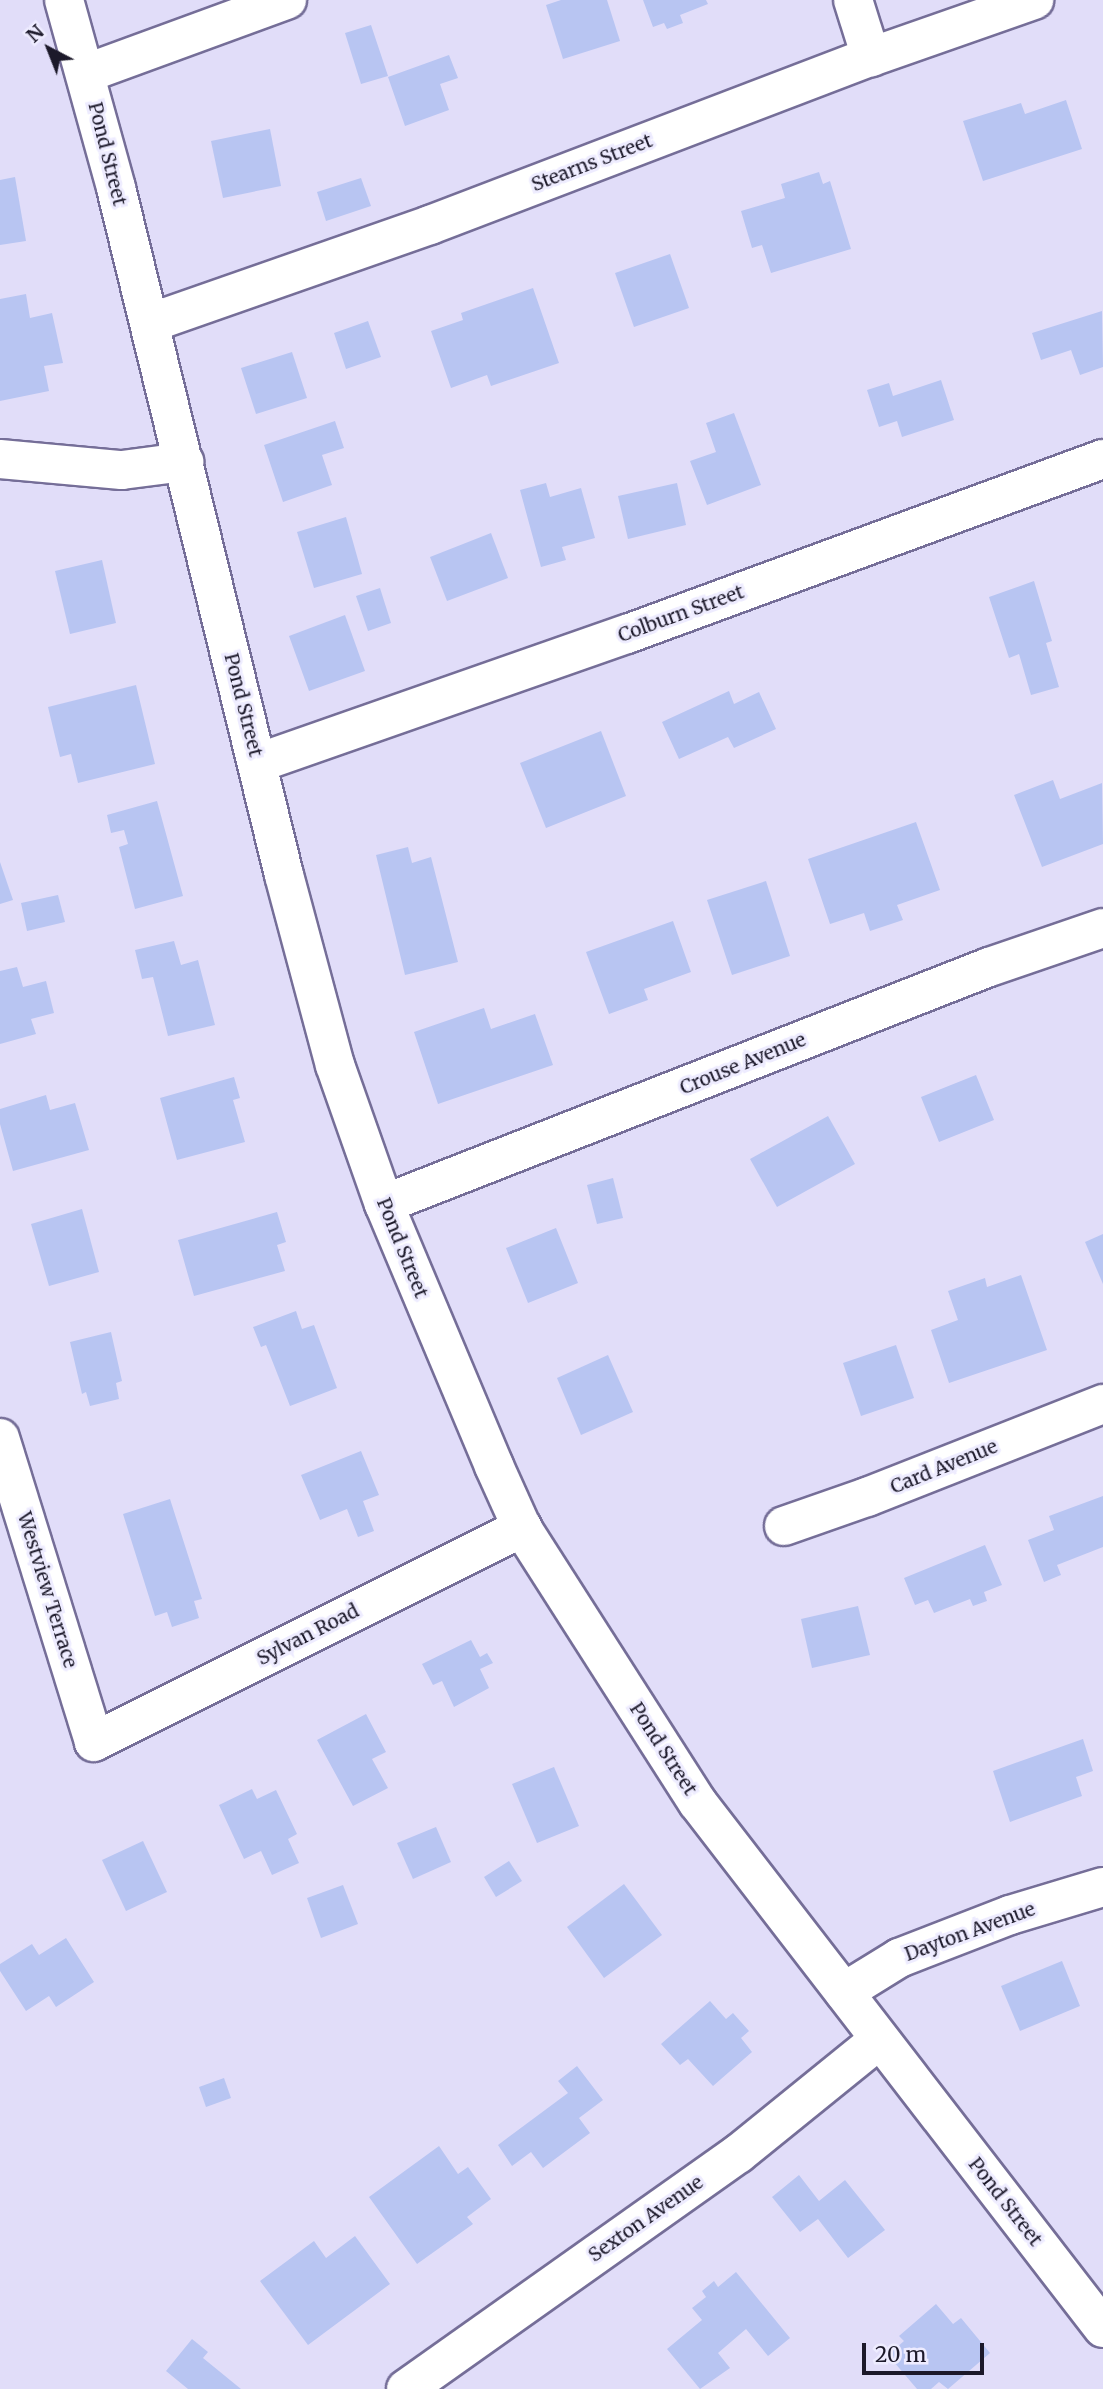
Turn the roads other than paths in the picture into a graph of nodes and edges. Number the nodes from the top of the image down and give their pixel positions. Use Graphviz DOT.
graph roads {
  1 [pos="64,0"];
  2 [pos="287,0"];
  3 [pos="853,0"];
  4 [pos="1034,0"];
  5 [pos="871,57"];
  6 [pos="87,73"];
  7 [pos="150,323"];
  8 [pos="0,459"];
  9 [pos="1103,459"];
  10 [pos="184,462"];
  11 [pos="258,763"];
  12 [pos="1103,928"];
  13 [pos="384,1204"];
  14 [pos="1103,1404"];
  15 [pos="0,1438"];
  16 [pos="784,1526"];
  17 [pos="522,1528"];
  18 [pos="94,1742"];
  19 [pos="1103,1887"];
  20 [pos="844,1992"];
  21 [pos="878,2040"];
  22 [pos="1103,2328"];
  23 [pos="406,2389"];
  1 -- 6 [label="street, Pond Street"];
  2 -- 6 [label="street"];
  3 -- 5 [label="street"];
  4 -- 5 [label="street, Stearns Street"];
  5 -- 7 [label="street, Stearns Street"];
  6 -- 7 [label="street, Pond Street"];
  7 -- 10 [label="street, Pond Street"];
  8 -- 10 [label="street"];
  9 -- 11 [label="street, Colburn Street"];
  10 -- 11 [label="street, Pond Street"];
  11 -- 13 [label="street, Pond Street"];
  12 -- 13 [label="street, Crouse Avenue"];
  13 -- 17 [label="street, Pond Street"];
  14 -- 16 [label="street, Card Avenue"];
  15 -- 18 [label="street, Westview Terrace"];
  17 -- 18 [label="street, Sylvan Road"];
  17 -- 20 [label="street, Pond Street"];
  19 -- 20 [label="street, Dayton Avenue"];
  20 -- 21 [label="street, Pond Street"];
  21 -- 22 [label="street, Pond Street"];
  21 -- 23 [label="street, Sexton Avenue"];
}
